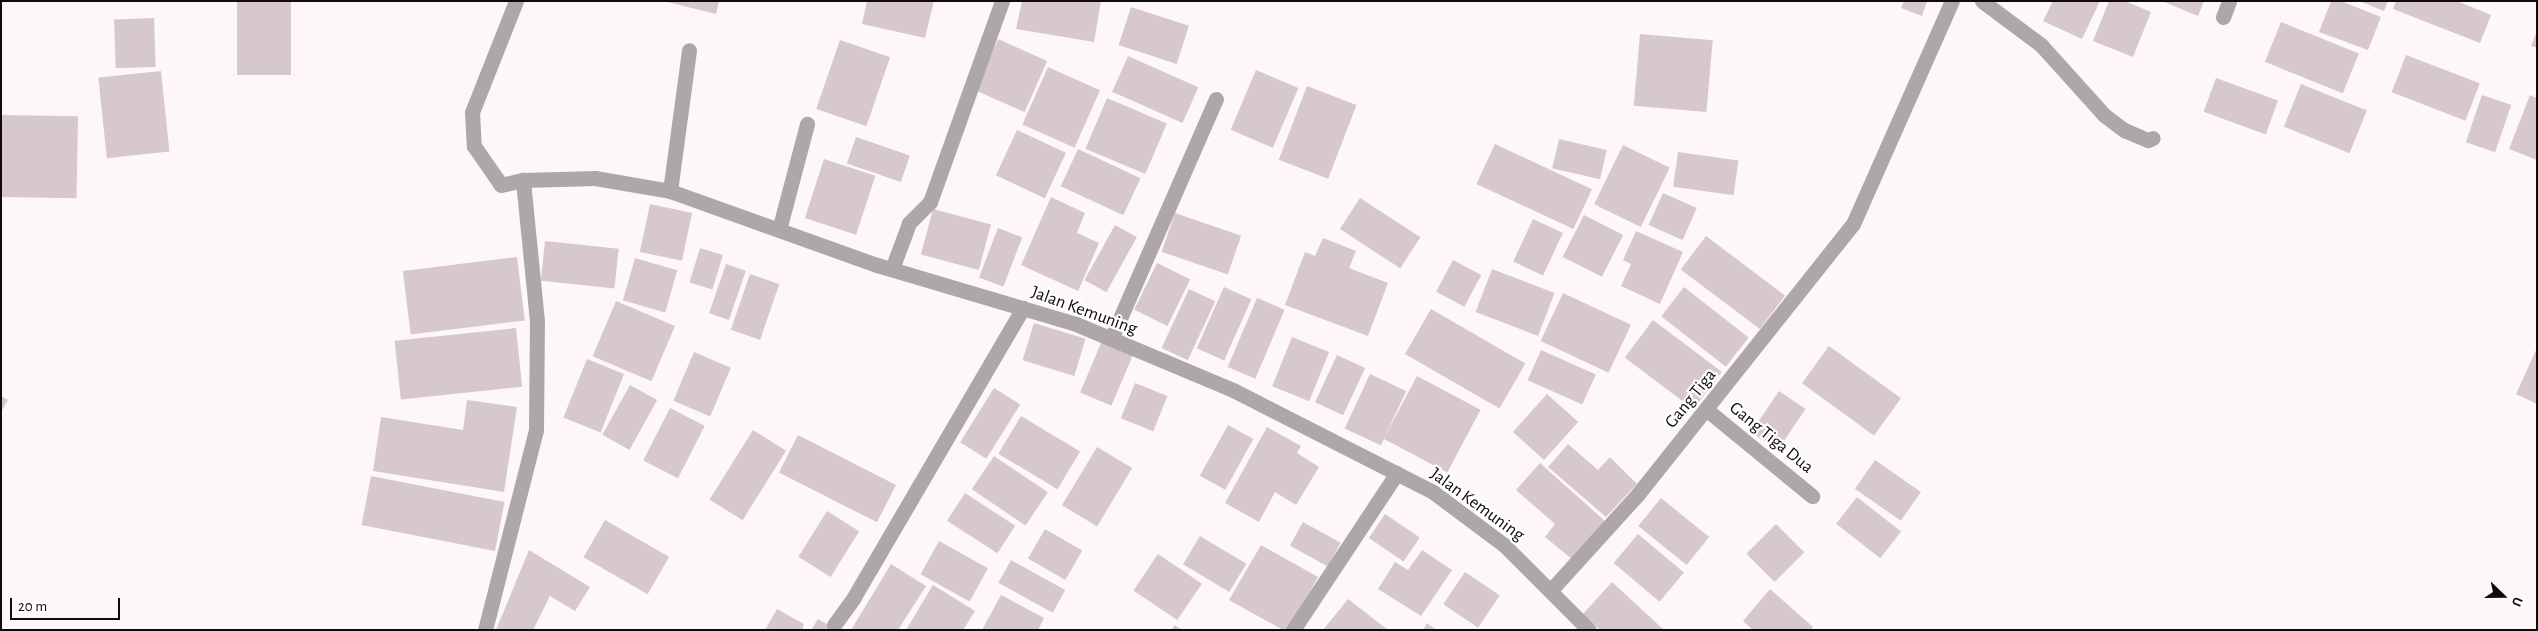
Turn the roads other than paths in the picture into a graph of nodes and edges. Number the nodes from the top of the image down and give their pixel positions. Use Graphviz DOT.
graph roads {
  1 [pos="516,1"];
  2 [pos="1002,1"];
  3 [pos="1952,1"];
  4 [pos="1982,1"];
  5 [pos="2229,1"];
  6 [pos="2223,17"];
  7 [pos="689,50"];
  8 [pos="1216,99"];
  9 [pos="807,124"];
  10 [pos="2153,138"];
  11 [pos="523,180"];
  12 [pos="670,191"];
  13 [pos="779,230"];
  14 [pos="892,269"];
  15 [pos="1023,308"];
  16 [pos="1111,339"];
  17 [pos="1707,410"];
  18 [pos="1397,473"];
  19 [pos="1812,496"];
  20 [pos="1551,590"];
  21 [pos="834,625"];
  22 [pos="485,630"];
  23 [pos="1294,630"];
  24 [pos="1589,630"];
  1 -- 11 [label="street, Jalan Kemuning"];
  2 -- 14 [label="street"];
  3 -- 17 [label="street, Gang Tiga"];
  4 -- 10 [label="street"];
  5 -- 6 [label="street"];
  7 -- 12 [label="street"];
  8 -- 16 [label="street"];
  9 -- 13 [label="street"];
  11 -- 12 [label="street, Jalan Kemuning"];
  11 -- 22 [label="street"];
  12 -- 13 [label="street, Jalan Kemuning"];
  13 -- 14 [label="street, Jalan Kemuning"];
  14 -- 15 [label="street, Jalan Kemuning"];
  15 -- 16 [label="street, Jalan Kemuning"];
  15 -- 21 [label="street"];
  16 -- 18 [label="street, Jalan Kemuning"];
  17 -- 19 [label="street, Gang Tiga Dua"];
  17 -- 20 [label="street, Gang Tiga"];
  18 -- 20 [label="street, Jalan Kemuning"];
  18 -- 23 [label="street"];
  20 -- 24 [label="street, Jalan Kemuning"];
}
